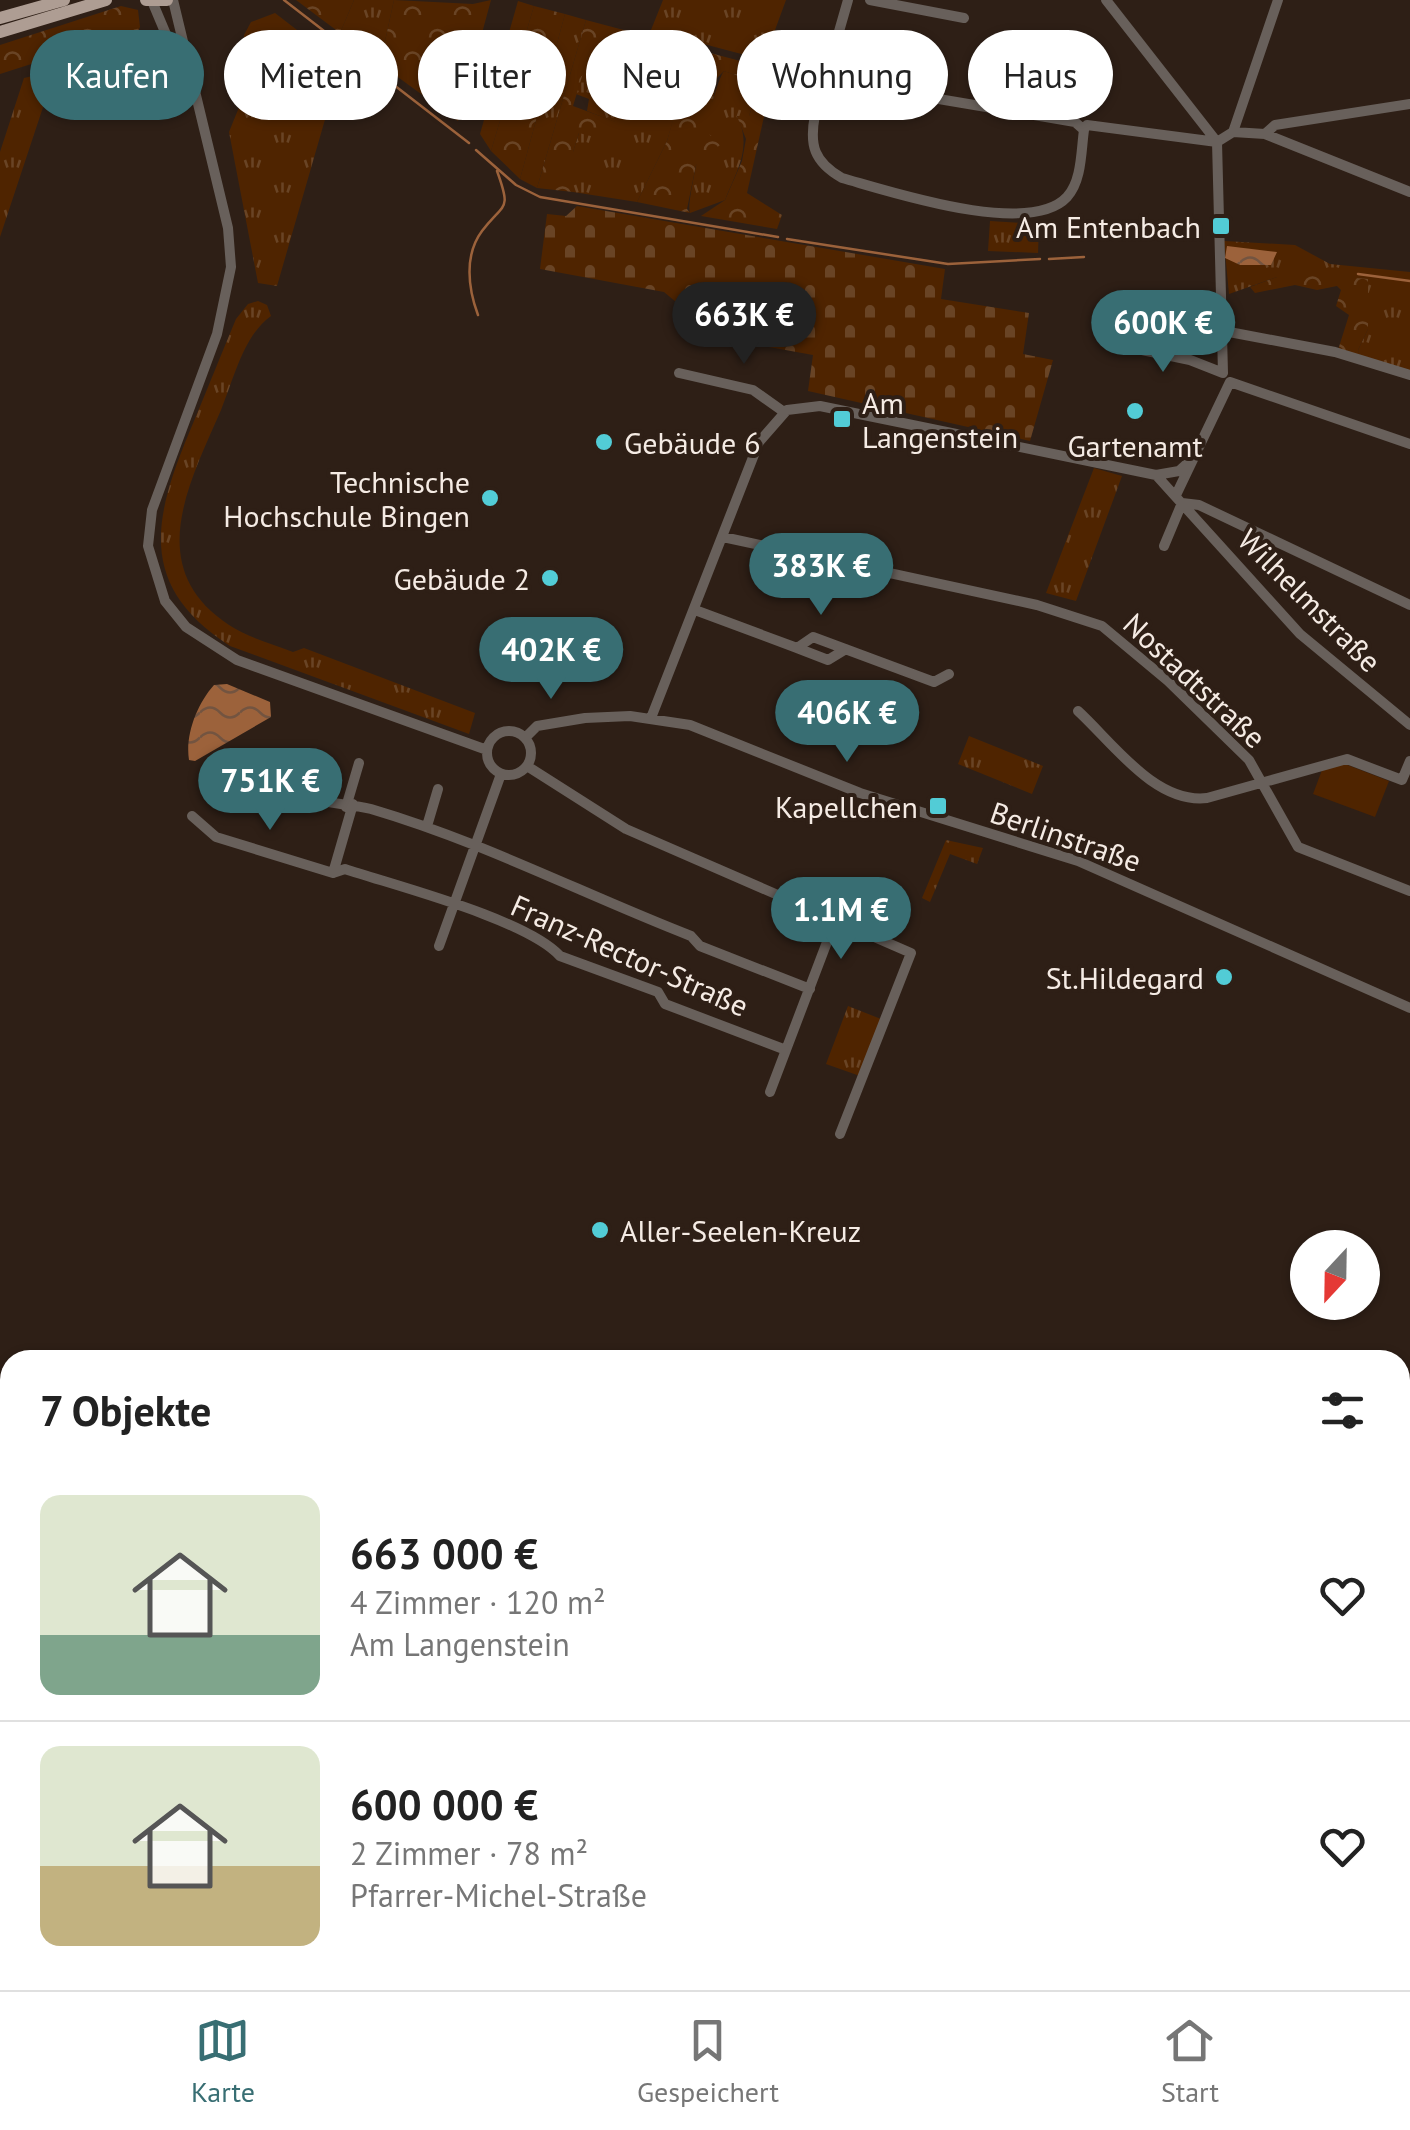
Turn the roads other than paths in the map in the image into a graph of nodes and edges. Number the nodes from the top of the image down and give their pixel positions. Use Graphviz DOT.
graph roads {
  1 [pos="64,0"];
  2 [pos="106,0"];
  3 [pos="160,0"];
  4 [pos="848,0"];
  5 [pos="870,0"];
  6 [pos="1278,0"];
  7 [pos="1113,2"];
  8 [pos="0,18"];
  9 [pos="964,18"];
  10 [pos="170,30"];
  11 [pos="170,30"];
  12 [pos="840,30"];
  13 [pos="0,32"];
  14 [pos="948,101"];
  15 [pos="1410,104"];
  16 [pos="200,120"];
  17 [pos="815,120"];
  18 [pos="1084,124"];
  19 [pos="1233,132"];
  20 [pos="1264,134"];
  21 [pos="1217,142"];
  22 [pos="1410,192"];
  23 [pos="1224,331"];
  24 [pos="1123,346"];
  25 [pos="678,373"];
  26 [pos="1410,375"];
  27 [pos="1226,378"];
  28 [pos="784,412"];
  29 [pos="1410,444"];
  30 [pos="1190,461"];
  31 [pos="1156,476"];
  32 [pos="1179,499"];
  33 [pos="723,537"];
  34 [pos="1164,546"];
  35 [pos="1410,605"];
  36 [pos="695,610"];
  37 [pos="949,674"];
  38 [pos="1078,711"];
  39 [pos="651,718"];
  40 [pos="1410,725"];
  41 [pos="526,737"];
  42 [pos="487,750"];
  43 [pos="1410,761"];
  44 [pos="359,763"];
  45 [pos="527,766"];
  46 [pos="501,774"];
  47 [pos="1260,781"];
  48 [pos="285,784"];
  49 [pos="438,789"];
  50 [pos="350,806"];
  51 [pos="192,816"];
  52 [pos="427,826"];
  53 [pos="474,843"];
  54 [pos="332,874"];
  55 [pos="1410,891"];
  56 [pos="453,905"];
  57 [pos="835,920"];
  58 [pos="438,946"];
  59 [pos="810,989"];
  60 [pos="1410,1008"];
  61 [pos="786,1050"];
  62 [pos="770,1092"];
  63 [pos="840,1134"];
  1 -- 8 [label="main road"];
  2 -- 13 [label="main road"];
  3 -- 10 [label="street"];
  3 -- 11 [label="street"];
  4 -- 12 [label="street"];
  5 -- 9 [label="street"];
  6 -- 19 [label="street"];
  7 -- 21 [label="street"];
  14 -- 18 [label="street"];
  15 -- 20 [label="street"];
  16 -- 42 [label="street"];
  17 -- 18 [label="street"];
  18 -- 21 [label="street"];
  19 -- 20 [label="street"];
  19 -- 21 [label="street"];
  20 -- 22 [label="street"];
  21 -- 23 [label="street"];
  23 -- 26 [label="street"];
  23 -- 27 [label="street"];
  24 -- 27 [label="street"];
  25 -- 28 [label="street"];
  27 -- 29 [label="street"];
  27 -- 30 [label="street"];
  28 -- 31 [label="street"];
  28 -- 33 [label="street"];
  30 -- 31 [label="street"];
  30 -- 32 [label="street"];
  31 -- 32 [label="street, Wilhelmstraße"];
  32 -- 34 [label="street"];
  32 -- 35 [label="street"];
  32 -- 40 [label="street, Wilhelmstraße"];
  33 -- 36 [label="street"];
  33 -- 47 [label="street, Nostadtstraße"];
  36 -- 37 [label="street"];
  36 -- 39 [label="street"];
  38 -- 47 [label="street"];
  39 -- 41 [label="street, Berlinstraße"];
  39 -- 60 [label="street, Berlinstraße"];
  41 -- 42 [label="street"];
  41 -- 45 [label="street"];
  42 -- 46 [label="street"];
  43 -- 47 [label="street"];
  44 -- 50 [label="street"];
  45 -- 46 [label="street"];
  45 -- 57 [label="street"];
  46 -- 53 [label="street"];
  47 -- 55 [label="street, Nostadtstraße"];
  48 -- 50 [label="street"];
  49 -- 52 [label="street"];
  50 -- 52 [label="street"];
  50 -- 54 [label="street"];
  51 -- 54 [label="street, Franz-Rector-Straße"];
  52 -- 53 [label="street"];
  53 -- 56 [label="street"];
  53 -- 59 [label="street"];
  54 -- 56 [label="street, Franz-Rector-Straße"];
  56 -- 58 [label="street"];
  56 -- 61 [label="street, Franz-Rector-Straße"];
  57 -- 59 [label="street"];
  57 -- 63 [label="street"];
  59 -- 61 [label="street"];
  61 -- 62 [label="street"];
}
